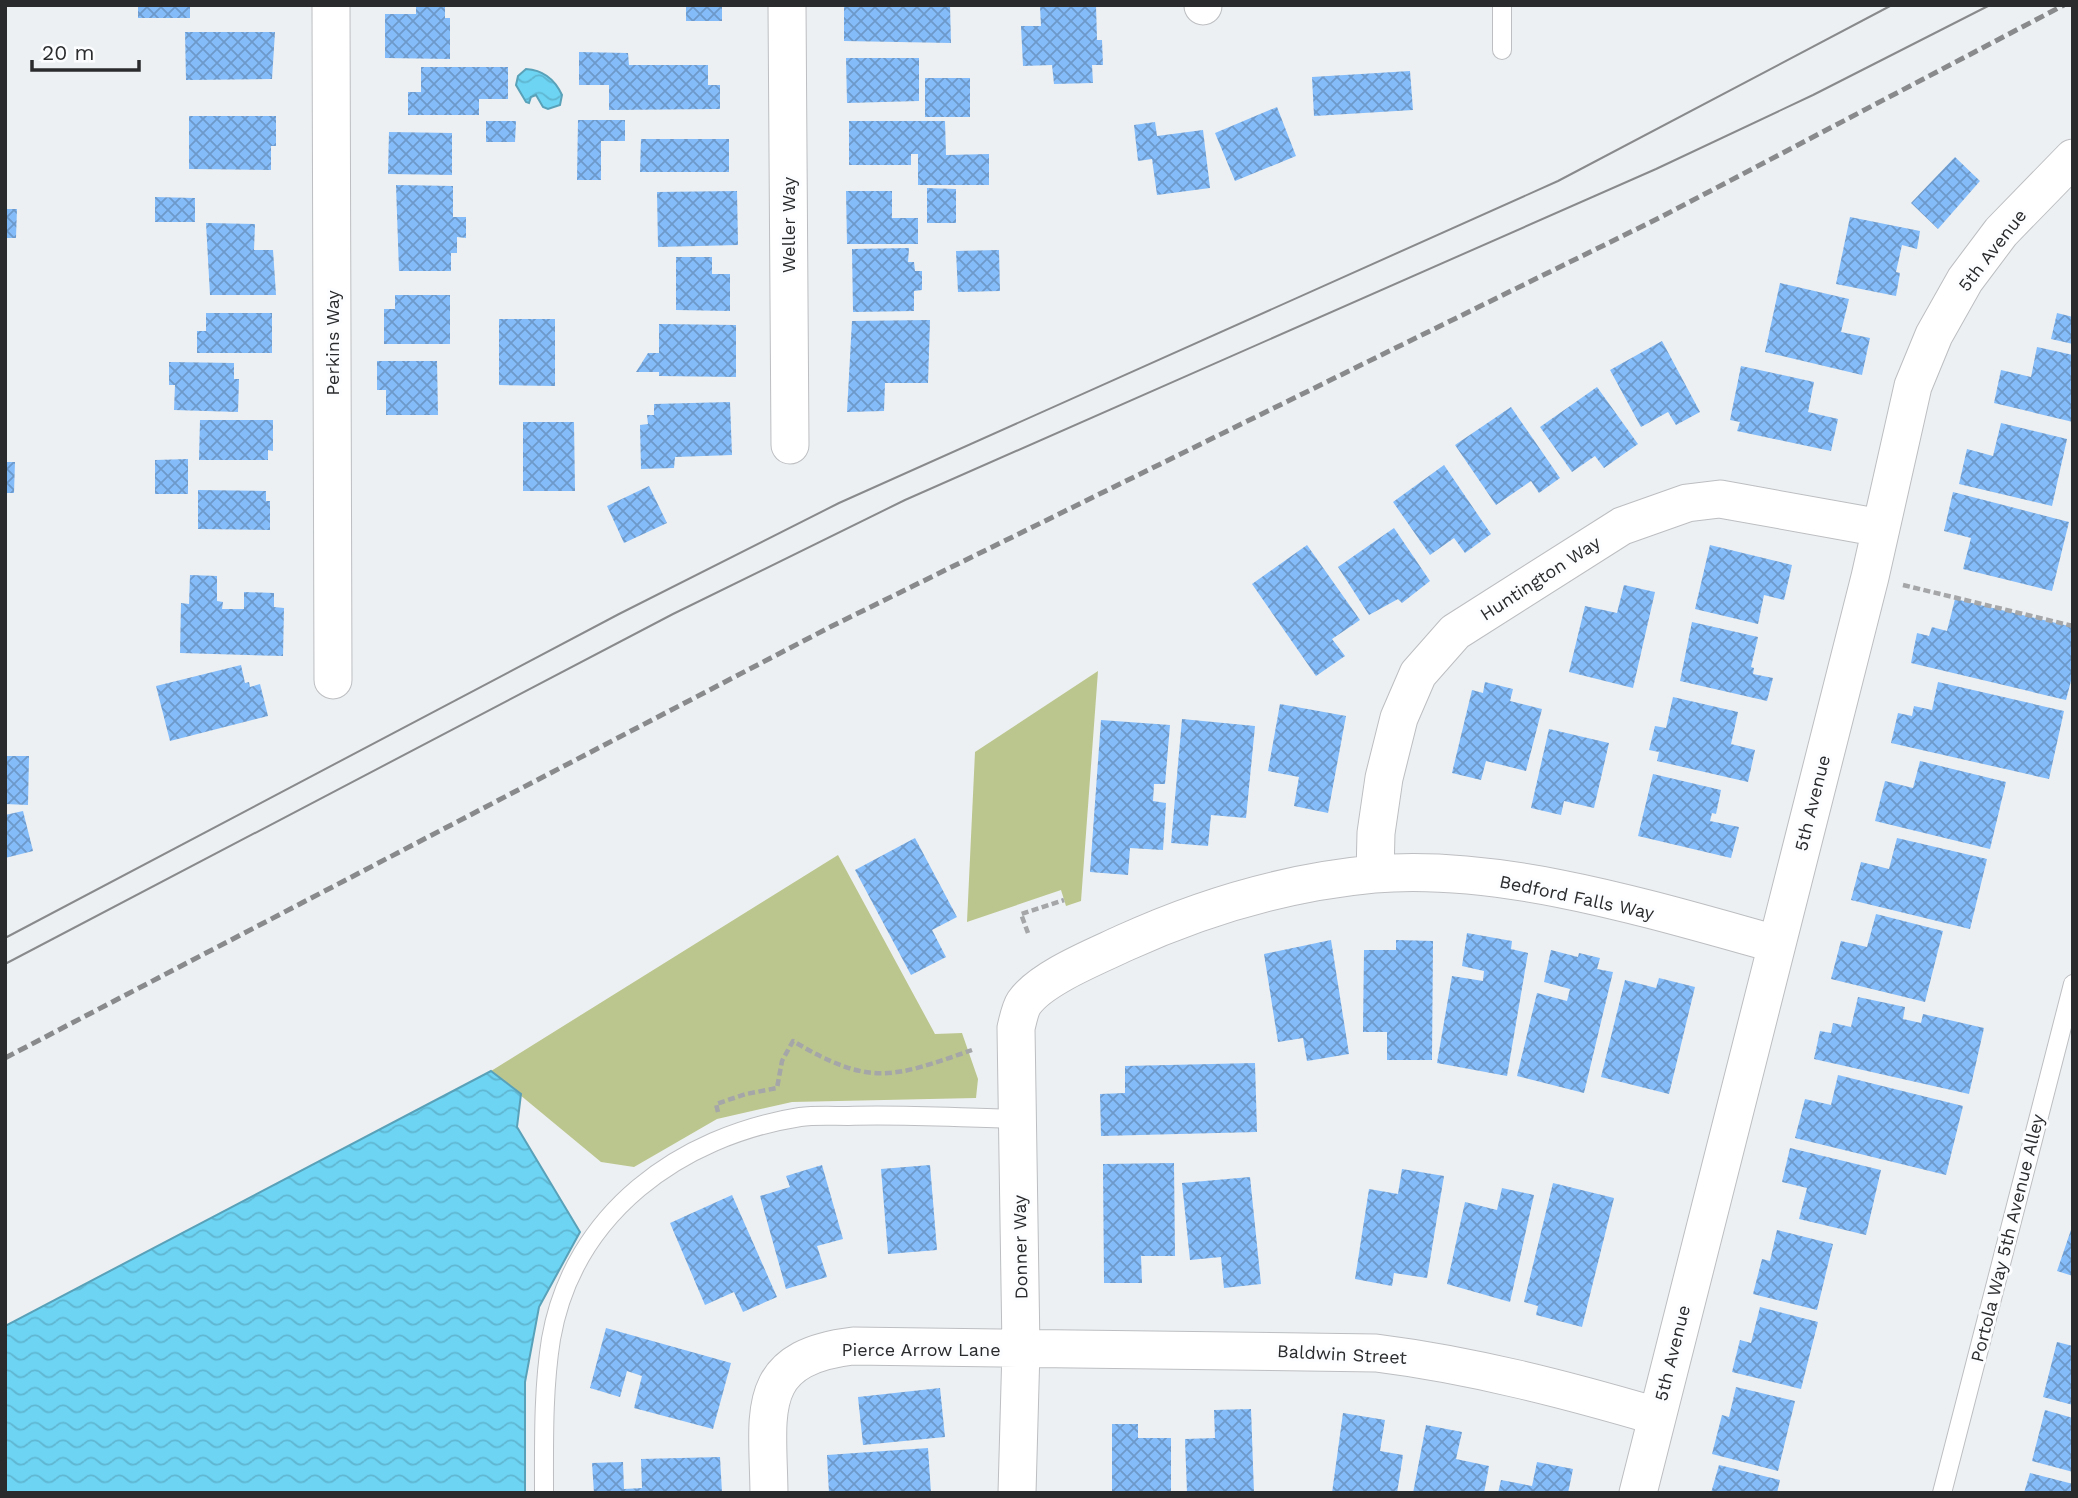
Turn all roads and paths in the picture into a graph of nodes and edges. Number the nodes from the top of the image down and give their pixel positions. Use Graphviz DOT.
graph roads {
  1 [pos="331,5"];
  2 [pos="787,5"];
  3 [pos="1502,5"];
  4 [pos="1502,50"];
  5 [pos="2073,158"];
  6 [pos="790,445"];
  7 [pos="1881,528"];
  8 [pos="1870,577"];
  9 [pos="2073,626"];
  10 [pos="333,680"];
  11 [pos="1375,874"];
  12 [pos="1064,900"];
  13 [pos="1028,933"];
  14 [pos="1776,944"];
  15 [pos="2073,984"];
  16 [pos="1024,1003"];
  17 [pos="972,1050"];
  18 [pos="722,1119"];
  19 [pos="1018,1119"];
  20 [pos="1021,1349"];
  21 [pos="1656,1416"];
  22 [pos="544,1493"];
  23 [pos="769,1493"];
  24 [pos="1017,1493"];
  25 [pos="1638,1493"];
  26 [pos="1942,1493"];
  1 -- 10 [label="street, Perkins Way"];
  2 -- 6 [label="street, Weller Way"];
  3 -- 4 [label="lane"];
  5 -- 7 [label="street, 5th Avenue"];
  7 -- 8 [label="street, 5th Avenue"];
  7 -- 11 [label="street, Huntington Way"];
  8 -- 9 [label="path"];
  8 -- 14 [label="street, 5th Avenue"];
  11 -- 14 [label="street, Bedford Falls Way"];
  11 -- 16 [label="street, Bedford Falls Way"];
  12 -- 13 [label="path"];
  14 -- 21 [label="street, 5th Avenue"];
  15 -- 26 [label="lane, Portola Way 5th Avenue Alley"];
  16 -- 19 [label="street, Donner Way"];
  17 -- 18 [label="path"];
  19 -- 20 [label="street, Donner Way"];
  19 -- 22 [label="lane"];
  20 -- 21 [label="street, Baldwin Street"];
  20 -- 23 [label="street, Pierce Arrow Lane"];
  20 -- 24 [label="street, Donner Way"];
  21 -- 25 [label="street, 5th Avenue"];
}
